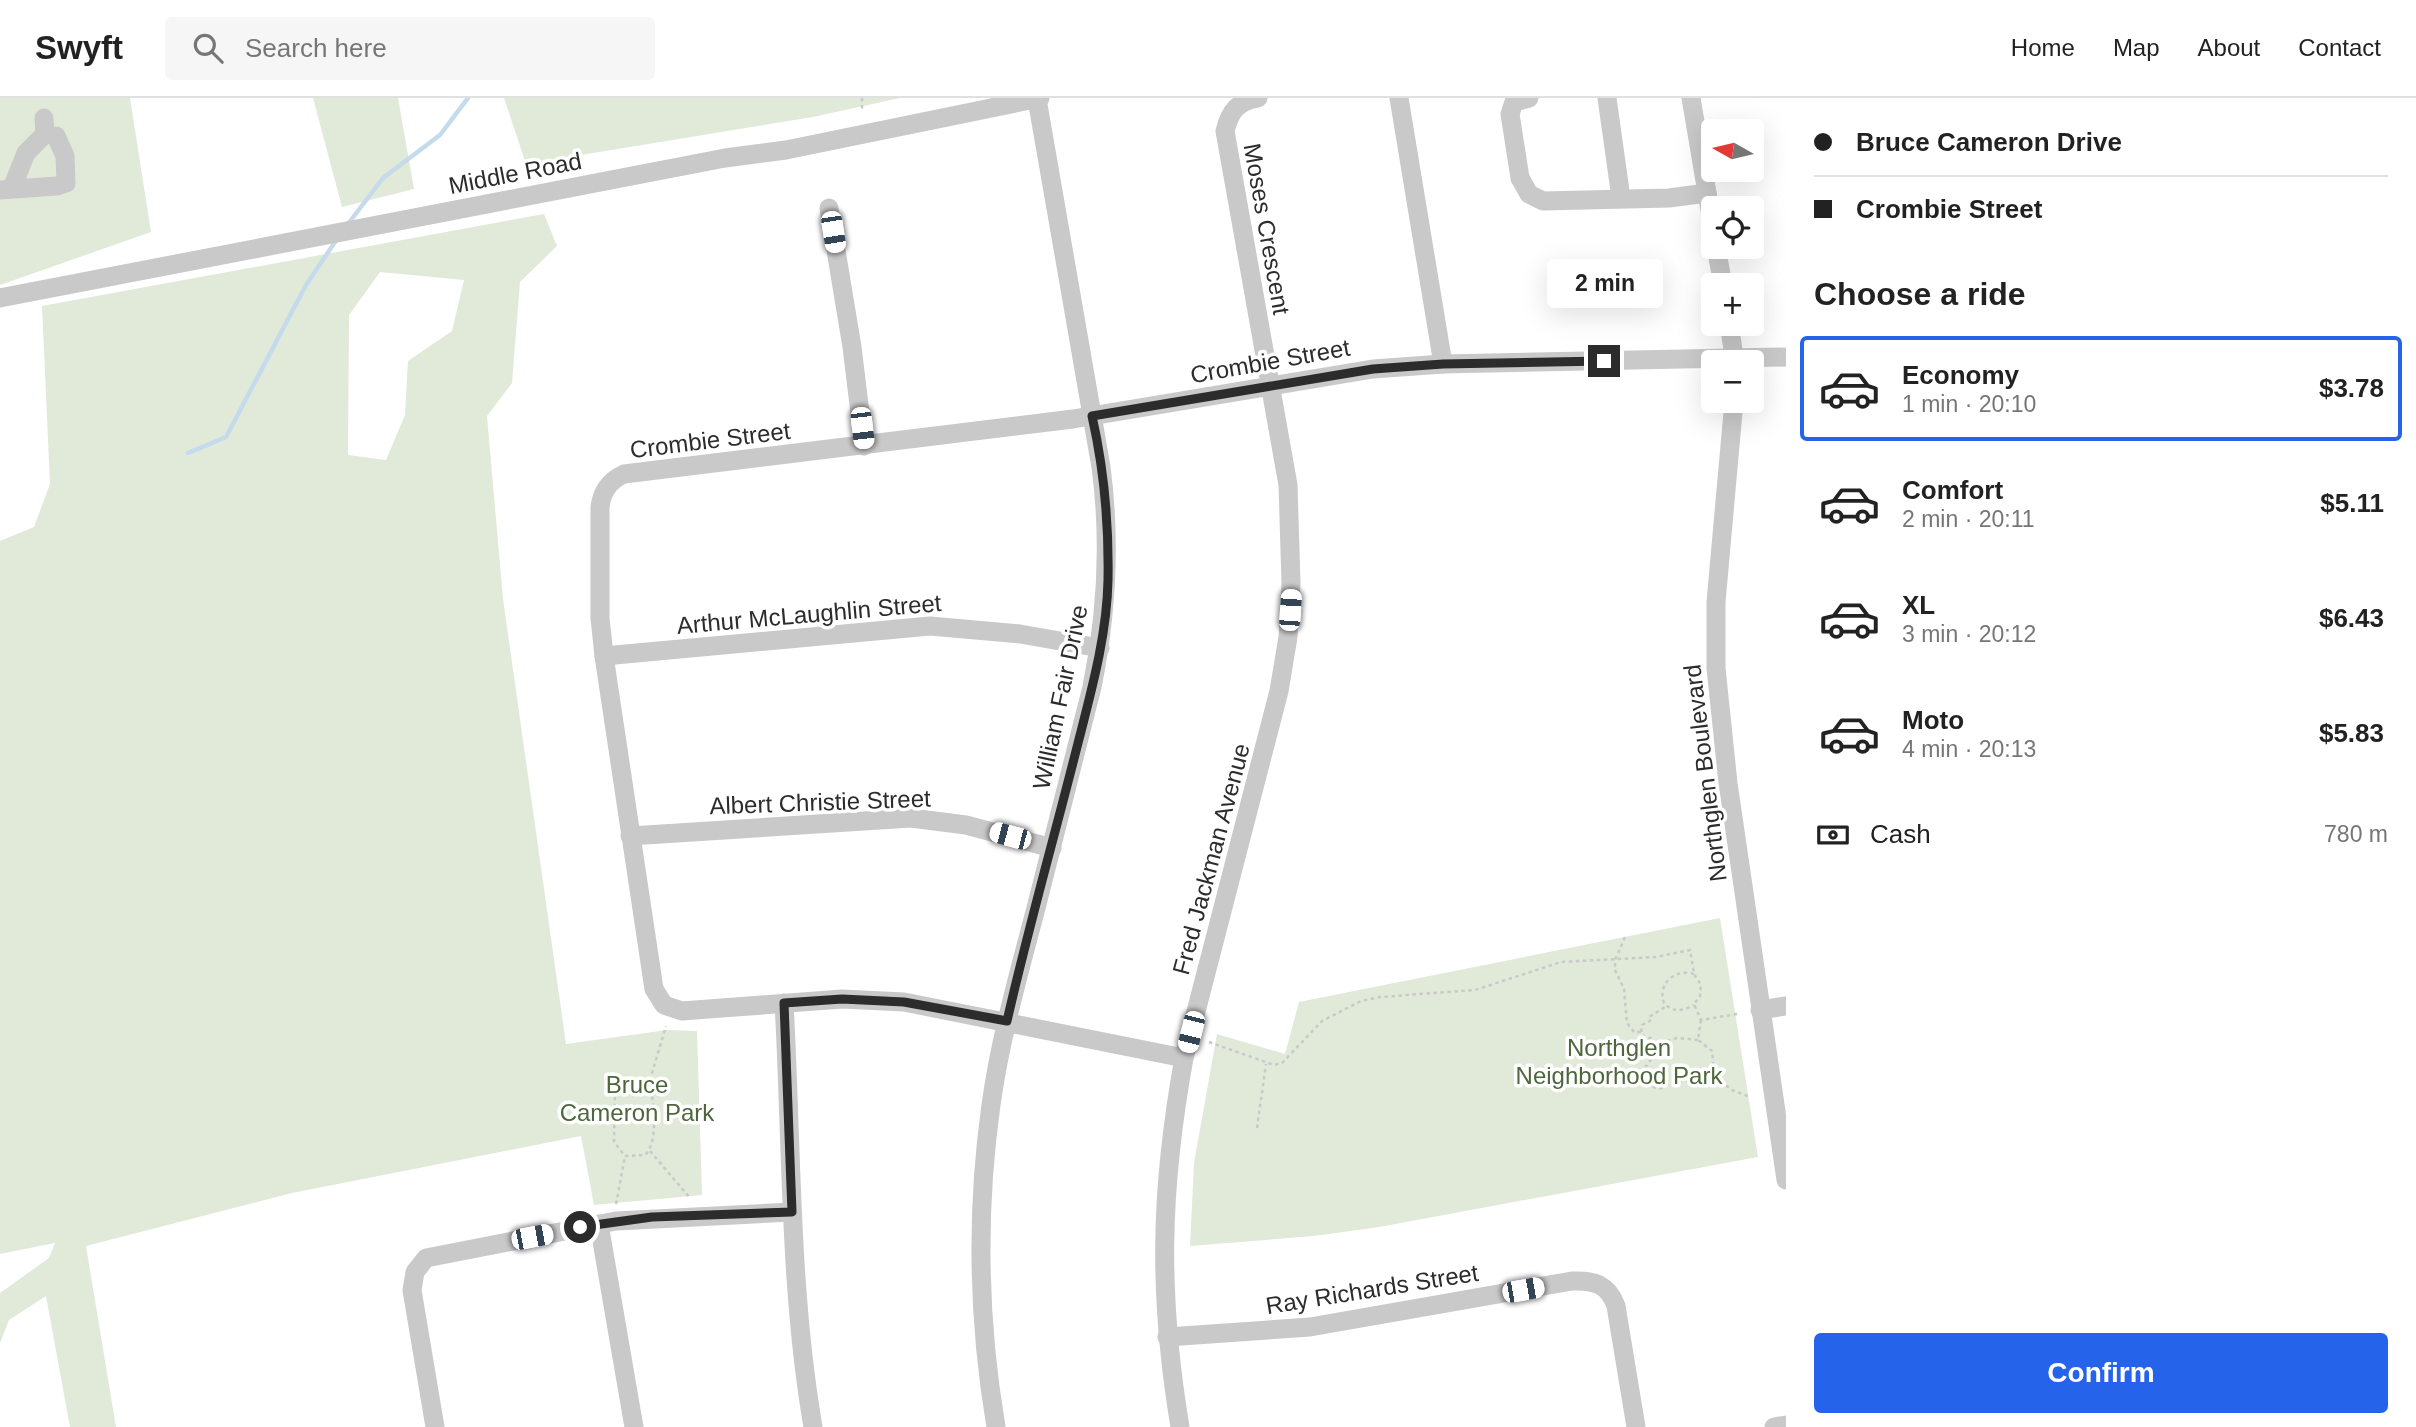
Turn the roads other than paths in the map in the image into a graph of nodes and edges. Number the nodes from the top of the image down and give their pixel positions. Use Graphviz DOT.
graph roads {
  1 [pos="1039,98"];
  2 [pos="1258,98"];
  3 [pos="1399,98"];
  4 [pos="1529,98"];
  5 [pos="1606,98"];
  6 [pos="1691,98"];
  7 [pos="44,118"];
  8 [pos="55,136"];
  9 [pos="6,189"];
  10 [pos="1707,193"];
  11 [pos="1708,196"];
  12 [pos="1621,198"];
  13 [pos="829,208"];
  14 [pos="0,298"];
  15 [pos="1786,357"];
  16 [pos="1764,358"];
  17 [pos="1701,360"];
  18 [pos="1443,364"];
  19 [pos="1270,387"];
  20 [pos="1733,413"];
  21 [pos="1092,416"];
  22 [pos="864,446"];
  23 [pos="1100,648"];
  24 [pos="604,656"];
  25 [pos="630,836"];
  26 [pos="1052,848"];
  27 [pos="784,1003"];
  28 [pos="1786,1006"];
  29 [pos="1760,1010"];
  30 [pos="1007,1021"];
  31 [pos="1184,1058"];
  32 [pos="1786,1180"];
  33 [pos="792,1212"];
  34 [pos="599,1223"];
  35 [pos="1167,1336"];
  36 [pos="1786,1425"];
  37 [pos="435,1427"];
  38 [pos="634,1427"];
  39 [pos="813,1427"];
  40 [pos="996,1427"];
  41 [pos="1180,1427"];
  42 [pos="1636,1427"];
  43 [pos="1774,1427"];
  1 -- 14 [label="street, Middle Road"];
  1 -- 21 [label="street, William Fair Drive"];
  2 -- 19 [label="street, Moses Crescent"];
  3 -- 18 [label="street"];
  4 -- 12 [label="street"];
  5 -- 12 [label="street"];
  6 -- 10 [label="street"];
  7 -- 9 [label="street"];
  8 -- 9 [label="street"];
  10 -- 11 [label="street"];
  10 -- 12 [label="street"];
  13 -- 22 [label="street"];
  15 -- 16 [label="street, Crombie Street"];
  17 -- 18 [label="street, Crombie Street"];
  18 -- 19 [label="street, Crombie Street"];
  19 -- 21 [label="street, Crombie Street"];
  19 -- 31 [label="street, Fred Jackman Avenue"];
  20 -- 29 [label="street, Northglen Boulevard"];
  21 -- 22 [label="street, Crombie Street"];
  21 -- 23 [label="street, William Fair Drive"];
  22 -- 24 [label="street, Crombie Street"];
  23 -- 24 [label="street, Arthur McLaughlin Street"];
  23 -- 26 [label="street, William Fair Drive"];
  24 -- 25 [label="street, Crombie Street"];
  25 -- 26 [label="street, Albert Christie Street"];
  25 -- 27 [label="street, Crombie Street"];
  26 -- 30 [label="street, William Fair Drive"];
  27 -- 30 [label="street, Crombie Street"];
  27 -- 33 [label="street"];
  28 -- 29 [label="street"];
  29 -- 32 [label="street, Northglen Boulevard"];
  30 -- 31 [label="street, Crombie Street"];
  30 -- 40 [label="street, William Fair Drive"];
  31 -- 35 [label="street, Fred Jackman Avenue"];
  33 -- 34 [label="street"];
  33 -- 39 [label="street"];
  34 -- 37 [label="street"];
  34 -- 38 [label="street"];
  35 -- 41 [label="street, Fred Jackman Avenue"];
  35 -- 42 [label="street, Ray Richards Street"];
  36 -- 43 [label="street"];
}
